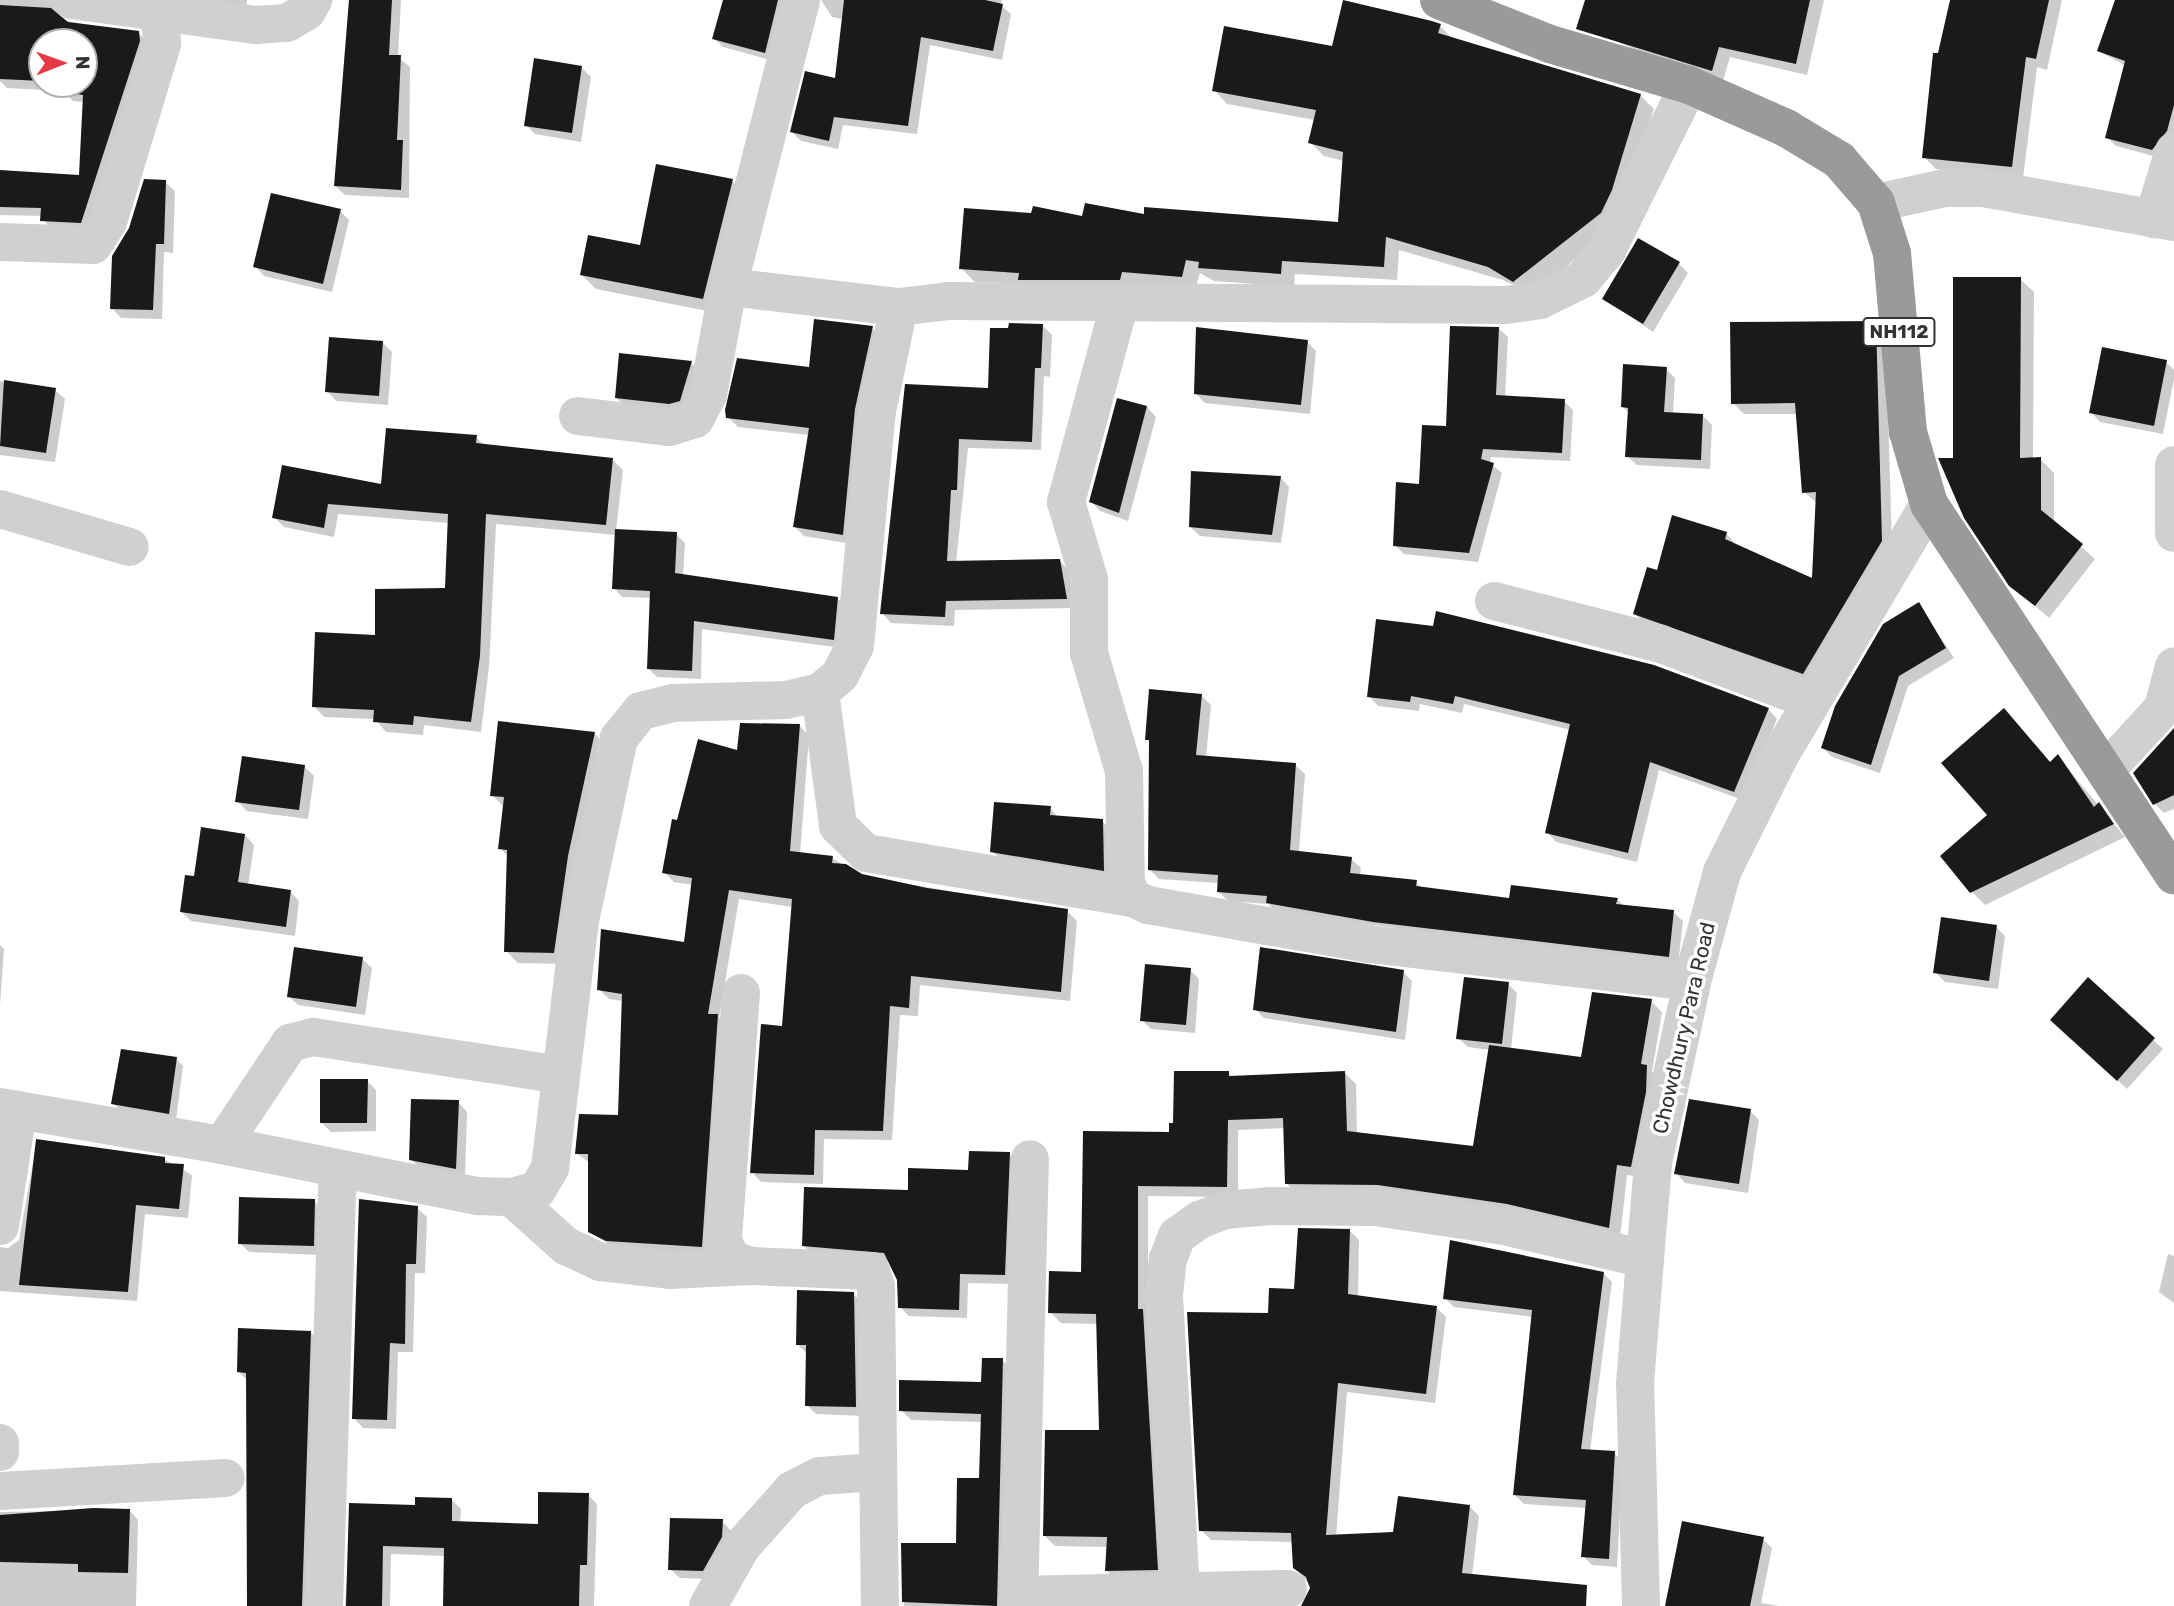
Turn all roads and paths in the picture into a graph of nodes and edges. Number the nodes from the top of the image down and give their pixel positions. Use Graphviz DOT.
graph roads {
  1 [pos="71,0"];
  2 [pos="313,0"];
  3 [pos="801,0"];
  4 [pos="1439,0"];
  5 [pos="160,6"];
  6 [pos="1689,85"];
  7 [pos="2174,151"];
  8 [pos="1876,203"];
  9 [pos="2163,220"];
  10 [pos="0,242"];
  11 [pos="728,287"];
  12 [pos="1120,302"];
  13 [pos="899,307"];
  14 [pos="578,416"];
  15 [pos="2174,465"];
  16 [pos="1929,503"];
  17 [pos="0,509"];
  18 [pos="2174,533"];
  19 [pos="130,547"];
  20 [pos="1494,601"];
  21 [pos="2174,666"];
  22 [pos="820,692"];
  23 [pos="1810,700"];
  24 [pos="2107,769"];
  25 [pos="2174,876"];
  26 [pos="1133,898"];
  27 [pos="1692,982"];
  28 [pos="741,993"];
  29 [pos="561,1075"];
  30 [pos="9,1109"];
  31 [pos="222,1145"];
  32 [pos="1030,1159"];
  33 [pos="338,1168"];
  34 [pos="511,1197"];
  35 [pos="0,1226"];
  36 [pos="1645,1259"];
  37 [pos="752,1266"];
  38 [pos="0,1443"];
  39 [pos="0,1452"];
  40 [pos="877,1472"];
  41 [pos="226,1478"];
  42 [pos="0,1491"];
  43 [pos="1288,1589"];
  44 [pos="1181,1591"];
  45 [pos="1019,1601"];
  46 [pos="324,1606"];
  47 [pos="708,1606"];
  48 [pos="880,1606"];
  49 [pos="1641,1606"];
  1 -- 5 [label="street"];
  2 -- 5 [label="street"];
  3 -- 11 [label="street"];
  4 -- 6 [label="highway, NH112"];
  5 -- 10 [label="street"];
  6 -- 8 [label="highway, NH112"];
  6 -- 12 [label="street"];
  7 -- 9 [label="street"];
  8 -- 9 [label="street"];
  8 -- 16 [label="highway, NH112"];
  11 -- 13 [label="street"];
  11 -- 14 [label="street"];
  12 -- 13 [label="street"];
  12 -- 26 [label="street"];
  13 -- 22 [label="street"];
  15 -- 18 [label="street"];
  16 -- 23 [label="street, Chowdhury Para Road"];
  16 -- 24 [label="highway, NH112"];
  17 -- 19 [label="street"];
  20 -- 23 [label="street"];
  21 -- 24 [label="street"];
  22 -- 26 [label="street"];
  22 -- 29 [label="street"];
  23 -- 27 [label="street, Chowdhury Para Road"];
  24 -- 25 [label="highway, NH112"];
  26 -- 27 [label="street"];
  27 -- 36 [label="street, Chowdhury Para Road"];
  28 -- 37 [label="street"];
  29 -- 31 [label="street"];
  29 -- 34 [label="street"];
  30 -- 31 [label="street"];
  30 -- 35 [label="street"];
  31 -- 33 [label="street"];
  32 -- 45 [label="street"];
  33 -- 34 [label="street"];
  33 -- 46 [label="street"];
  34 -- 37 [label="street"];
  36 -- 44 [label="street"];
  36 -- 49 [label="street, Chowdhury Para Road"];
  37 -- 40 [label="street"];
  38 -- 39 [label="street"];
  40 -- 47 [label="street"];
  40 -- 48 [label="street"];
  41 -- 42 [label="street"];
  43 -- 44 [label="street"];
  44 -- 45 [label="street"];
}
